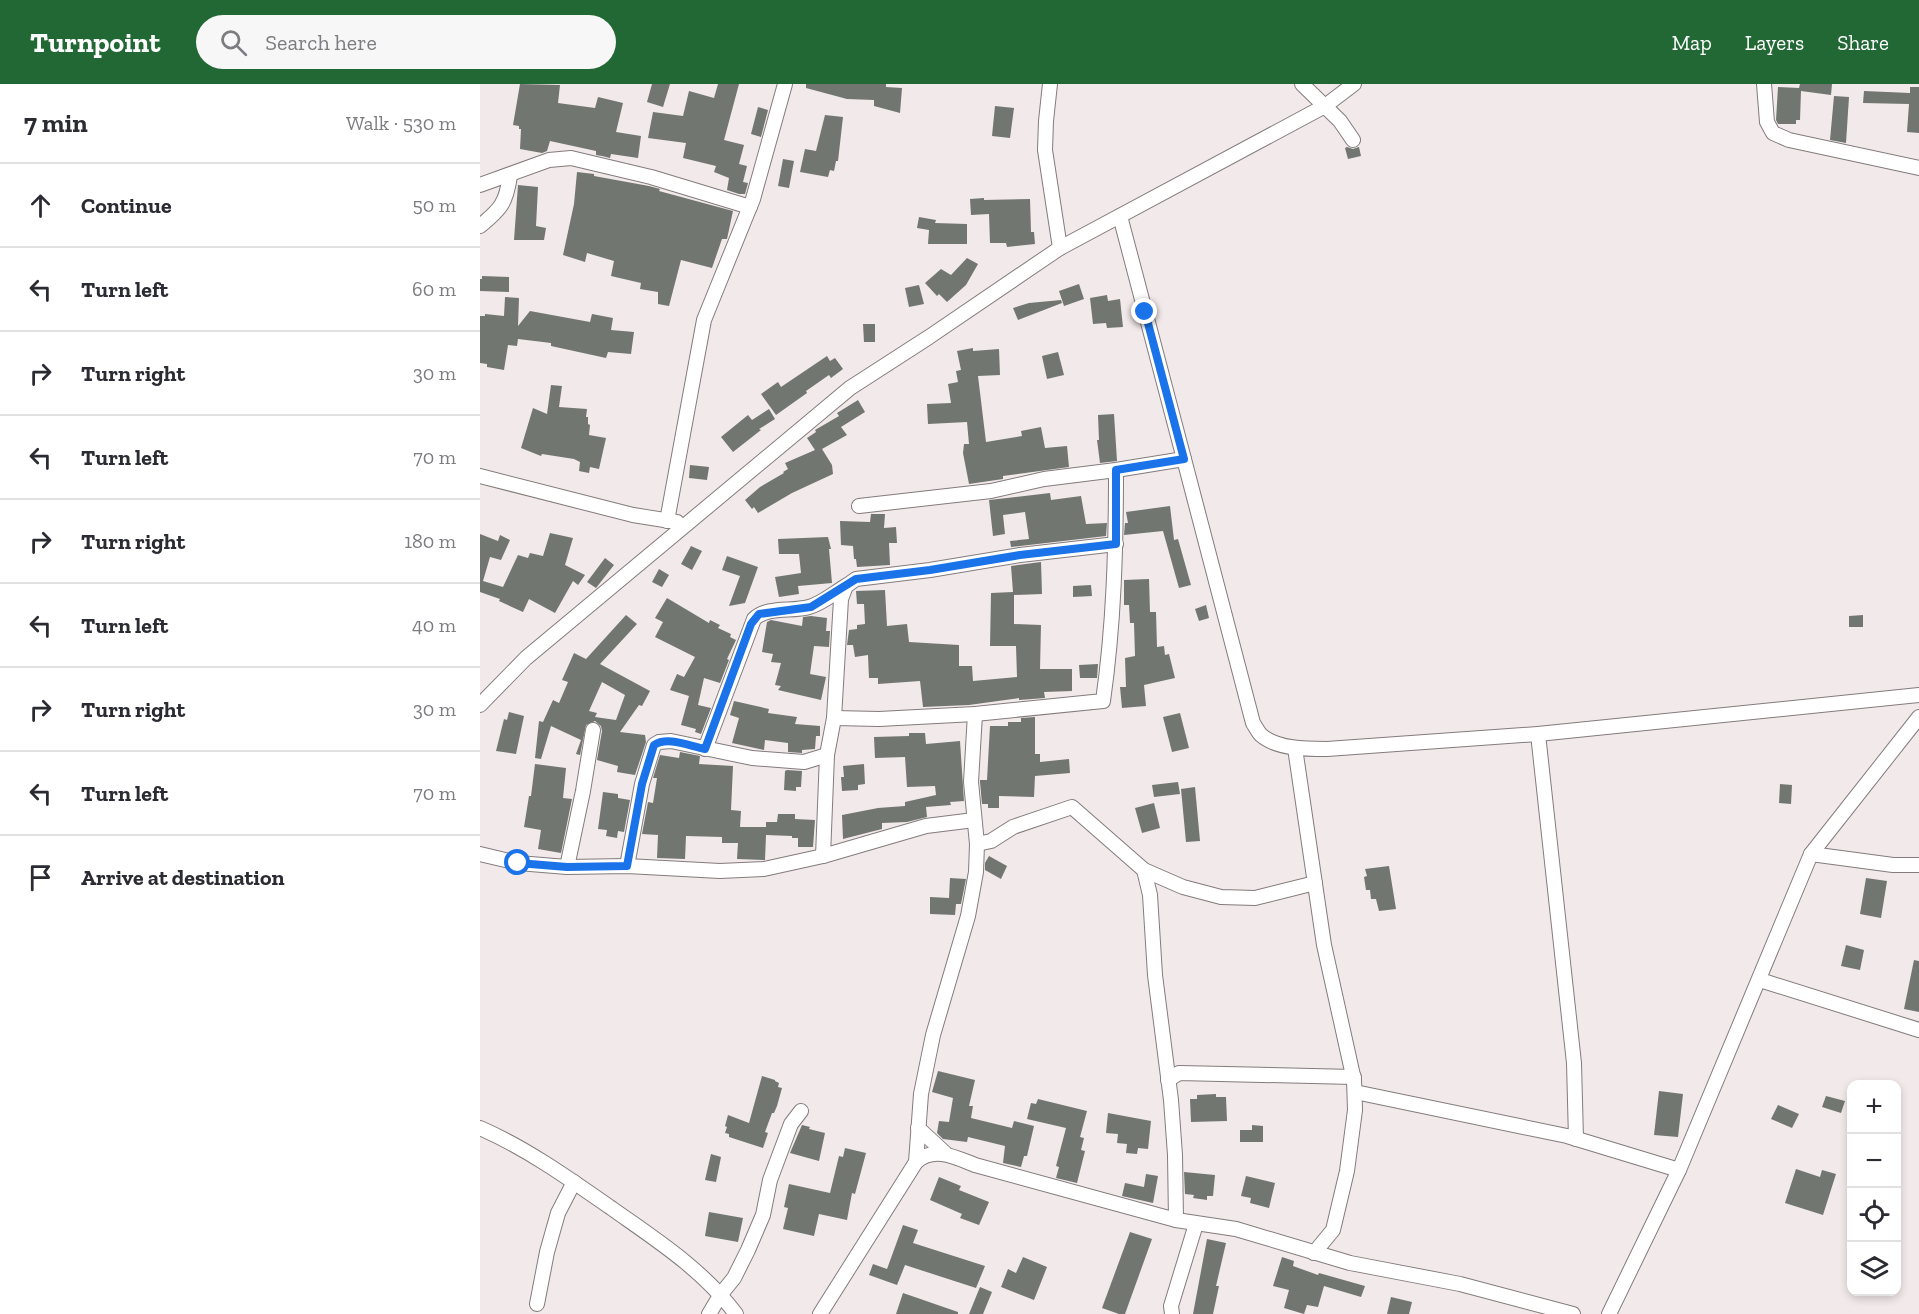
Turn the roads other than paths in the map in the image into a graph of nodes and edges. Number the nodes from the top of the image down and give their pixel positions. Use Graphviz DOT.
graph roads {
  1 [pos="786,84"];
  2 [pos="1050,84"];
  3 [pos="1302,84"];
  4 [pos="1354,84"];
  5 [pos="1764,84"];
  6 [pos="1325,105"];
  7 [pos="1353,140"];
  8 [pos="1919,168"];
  9 [pos="510,176"];
  10 [pos="480,185"];
  11 [pos="750,207"];
  12 [pos="1120,216"];
  13 [pos="480,226"];
  14 [pos="1060,248"];
  15 [pos="1184,459"];
  16 [pos="1116,470"];
  17 [pos="480,476"];
  18 [pos="859,506"];
  19 [pos="667,521"];
  20 [pos="688,523"];
  21 [pos="1116,544"];
  22 [pos="846,586"];
  23 [pos="1919,696"];
  24 [pos="480,705"];
  25 [pos="975,714"];
  26 [pos="1919,717"];
  27 [pos="834,718"];
  28 [pos="593,730"];
  29 [pos="1538,734"];
  30 [pos="1295,748"];
  31 [pos="705,749"];
  32 [pos="827,755"];
  33 [pos="974,820"];
  34 [pos="977,844"];
  35 [pos="480,854"];
  36 [pos="1811,854"];
  37 [pos="823,856"];
  38 [pos="1919,865"];
  39 [pos="627,866"];
  40 [pos="567,867"];
  41 [pos="1144,870"];
  42 [pos="1315,883"];
  43 [pos="1760,980"];
  44 [pos="1919,1030"];
  45 [pos="1354,1077"];
  46 [pos="1168,1080"];
  47 [pos="1355,1092"];
  48 [pos="801,1111"];
  49 [pos="480,1128"];
  50 [pos="918,1128"];
  51 [pos="1576,1139"];
  52 [pos="945,1153"];
  53 [pos="916,1162"];
  54 [pos="1679,1170"];
  55 [pos="574,1182"];
  56 [pos="1176,1220"];
  57 [pos="1196,1224"];
  58 [pos="1314,1253"];
  59 [pos="721,1294"];
  60 [pos="537,1304"];
  61 [pos="709,1314"];
  62 [pos="736,1314"];
  63 [pos="820,1314"];
  64 [pos="1172,1314"];
  65 [pos="1573,1314"];
  66 [pos="1609,1314"];
  1 -- 11 [label="street"];
  2 -- 14 [label="street"];
  3 -- 6 [label="street"];
  4 -- 6 [label="street"];
  5 -- 8 [label="street"];
  6 -- 7 [label="street"];
  6 -- 12 [label="street"];
  9 -- 10 [label="street"];
  9 -- 11 [label="street"];
  9 -- 13 [label="street"];
  11 -- 19 [label="street"];
  12 -- 14 [label="street"];
  12 -- 15 [label="street"];
  14 -- 20 [label="street"];
  15 -- 16 [label="street"];
  15 -- 30 [label="street"];
  16 -- 18 [label="street"];
  16 -- 21 [label="street"];
  17 -- 19 [label="street"];
  19 -- 20 [label="street"];
  20 -- 24 [label="street"];
  21 -- 22 [label="street"];
  21 -- 25 [label="street"];
  22 -- 27 [label="street"];
  22 -- 31 [label="street"];
  23 -- 29 [label="street"];
  25 -- 27 [label="street"];
  25 -- 33 [label="street"];
  26 -- 36 [label="street"];
  27 -- 32 [label="street"];
  28 -- 40 [label="street"];
  29 -- 30 [label="street"];
  29 -- 51 [label="street"];
  30 -- 42 [label="street"];
  31 -- 32 [label="street"];
  31 -- 39 [label="street"];
  32 -- 37 [label="street"];
  33 -- 34 [label="street"];
  33 -- 37 [label="street"];
  34 -- 41 [label="street"];
  34 -- 50 [label="street"];
  35 -- 40 [label="street"];
  36 -- 38 [label="street"];
  36 -- 43 [label="street"];
  37 -- 39 [label="street"];
  39 -- 40 [label="street"];
  41 -- 42 [label="street"];
  41 -- 46 [label="street"];
  42 -- 45 [label="street"];
  43 -- 44 [label="street"];
  43 -- 54 [label="street"];
  45 -- 46 [label="street"];
  45 -- 47 [label="street"];
  46 -- 56 [label="street"];
  47 -- 51 [label="street"];
  47 -- 58 [label="street"];
  48 -- 59 [label="street"];
  49 -- 55 [label="street"];
  50 -- 52 [label="street"];
  50 -- 53 [label="street"];
  51 -- 54 [label="street"];
  52 -- 53 [label="street"];
  52 -- 56 [label="street"];
  53 -- 63 [label="street"];
  54 -- 66 [label="street"];
  55 -- 59 [label="street"];
  55 -- 60 [label="street"];
  56 -- 57 [label="street"];
  57 -- 58 [label="street"];
  57 -- 64 [label="street"];
  58 -- 65 [label="street"];
  59 -- 61 [label="street"];
  59 -- 62 [label="street"];
}
